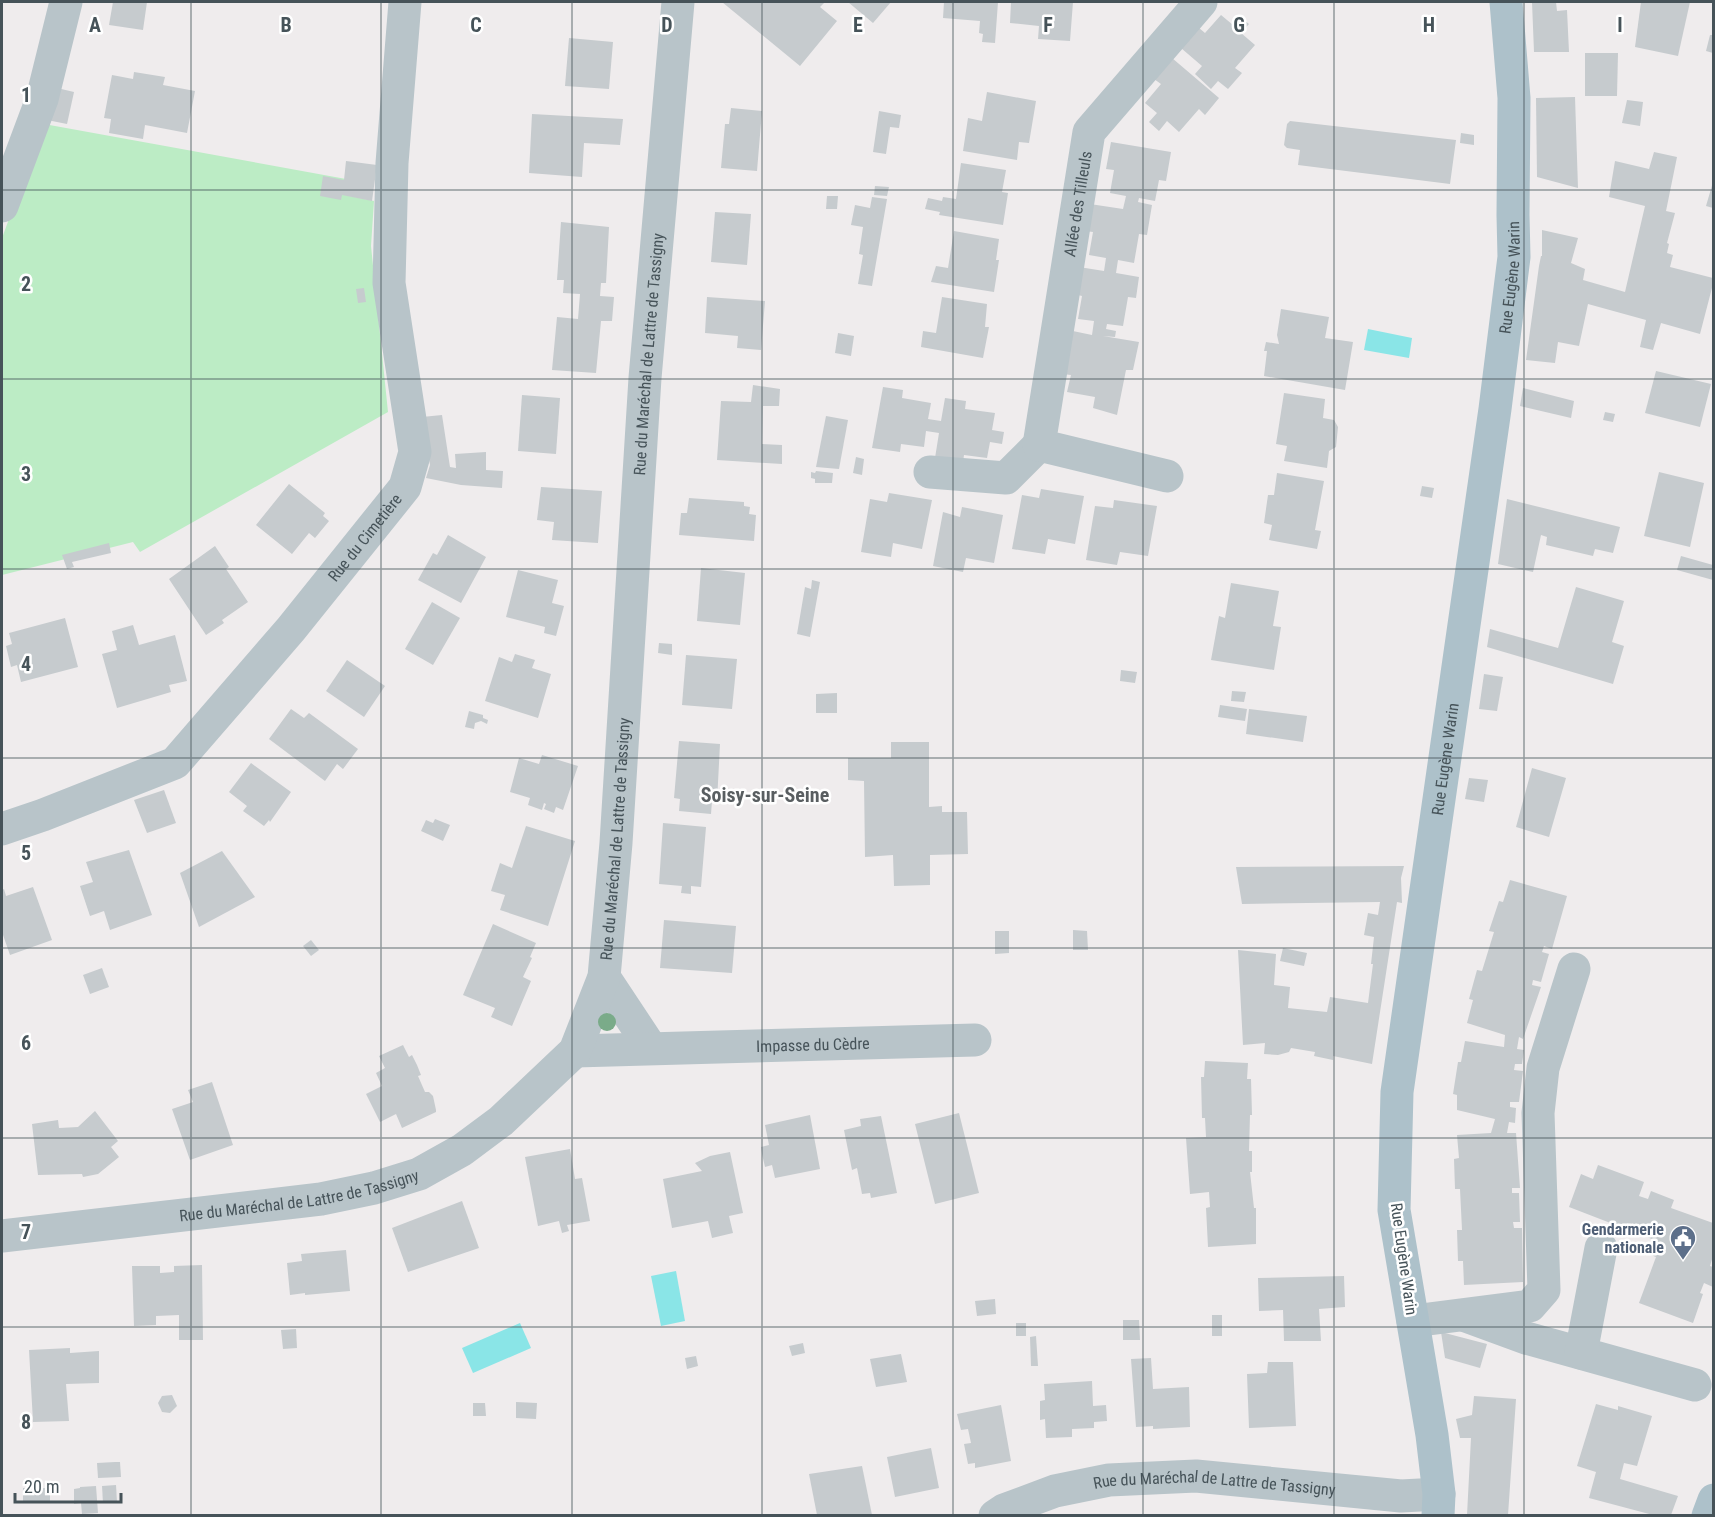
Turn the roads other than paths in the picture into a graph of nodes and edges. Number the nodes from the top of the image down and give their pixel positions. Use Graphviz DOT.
graph roads {
  1 [pos="66,2"];
  2 [pos="405,2"];
  3 [pos="678,2"];
  4 [pos="1201,2"];
  5 [pos="1506,2"];
  6 [pos="2,206"];
  7 [pos="1039,446"];
  8 [pos="930,472"];
  9 [pos="1167,476"];
  10 [pos="2,829"];
  11 [pos="1574,969"];
  12 [pos="604,977"];
  13 [pos="975,1040"];
  14 [pos="651,1048"];
  15 [pos="575,1051"];
  16 [pos="2,1236"];
  17 [pos="1601,1248"];
  18 [pos="1462,1314"];
  19 [pos="1413,1321"];
  20 [pos="1581,1353"];
  21 [pos="1695,1385"];
  22 [pos="1713,1500"];
  23 [pos="1438,1505"];
  24 [pos="995,1515"];
  25 [pos="1708,1515"];
  1 -- 6 [label="street"];
  2 -- 10 [label="street, Rue du Cimetière"];
  3 -- 12 [label="street, Rue du Maréchal de Lattre de Tassigny"];
  4 -- 7 [label="street, Allée des Tilleuls"];
  5 -- 19 [label="main road, Rue Eugène Warin"];
  7 -- 8 [label="street"];
  7 -- 9 [label="street"];
  11 -- 18 [label="street"];
  12 -- 14 [label="street"];
  12 -- 15 [label="street, Rue du Maréchal de Lattre de Tassigny"];
  13 -- 14 [label="street, Impasse du Cèdre"];
  14 -- 15 [label="street, Impasse du Cèdre"];
  15 -- 16 [label="street, Rue du Maréchal de Lattre de Tassigny"];
  17 -- 20 [label="street"];
  18 -- 19 [label="street"];
  18 -- 20 [label="street"];
  19 -- 23 [label="main road, Rue Eugène Warin"];
  20 -- 21 [label="street"];
  22 -- 25 [label="main road"];
  23 -- 24 [label="street, Rue du Maréchal de Lattre de Tassigny"];
}
